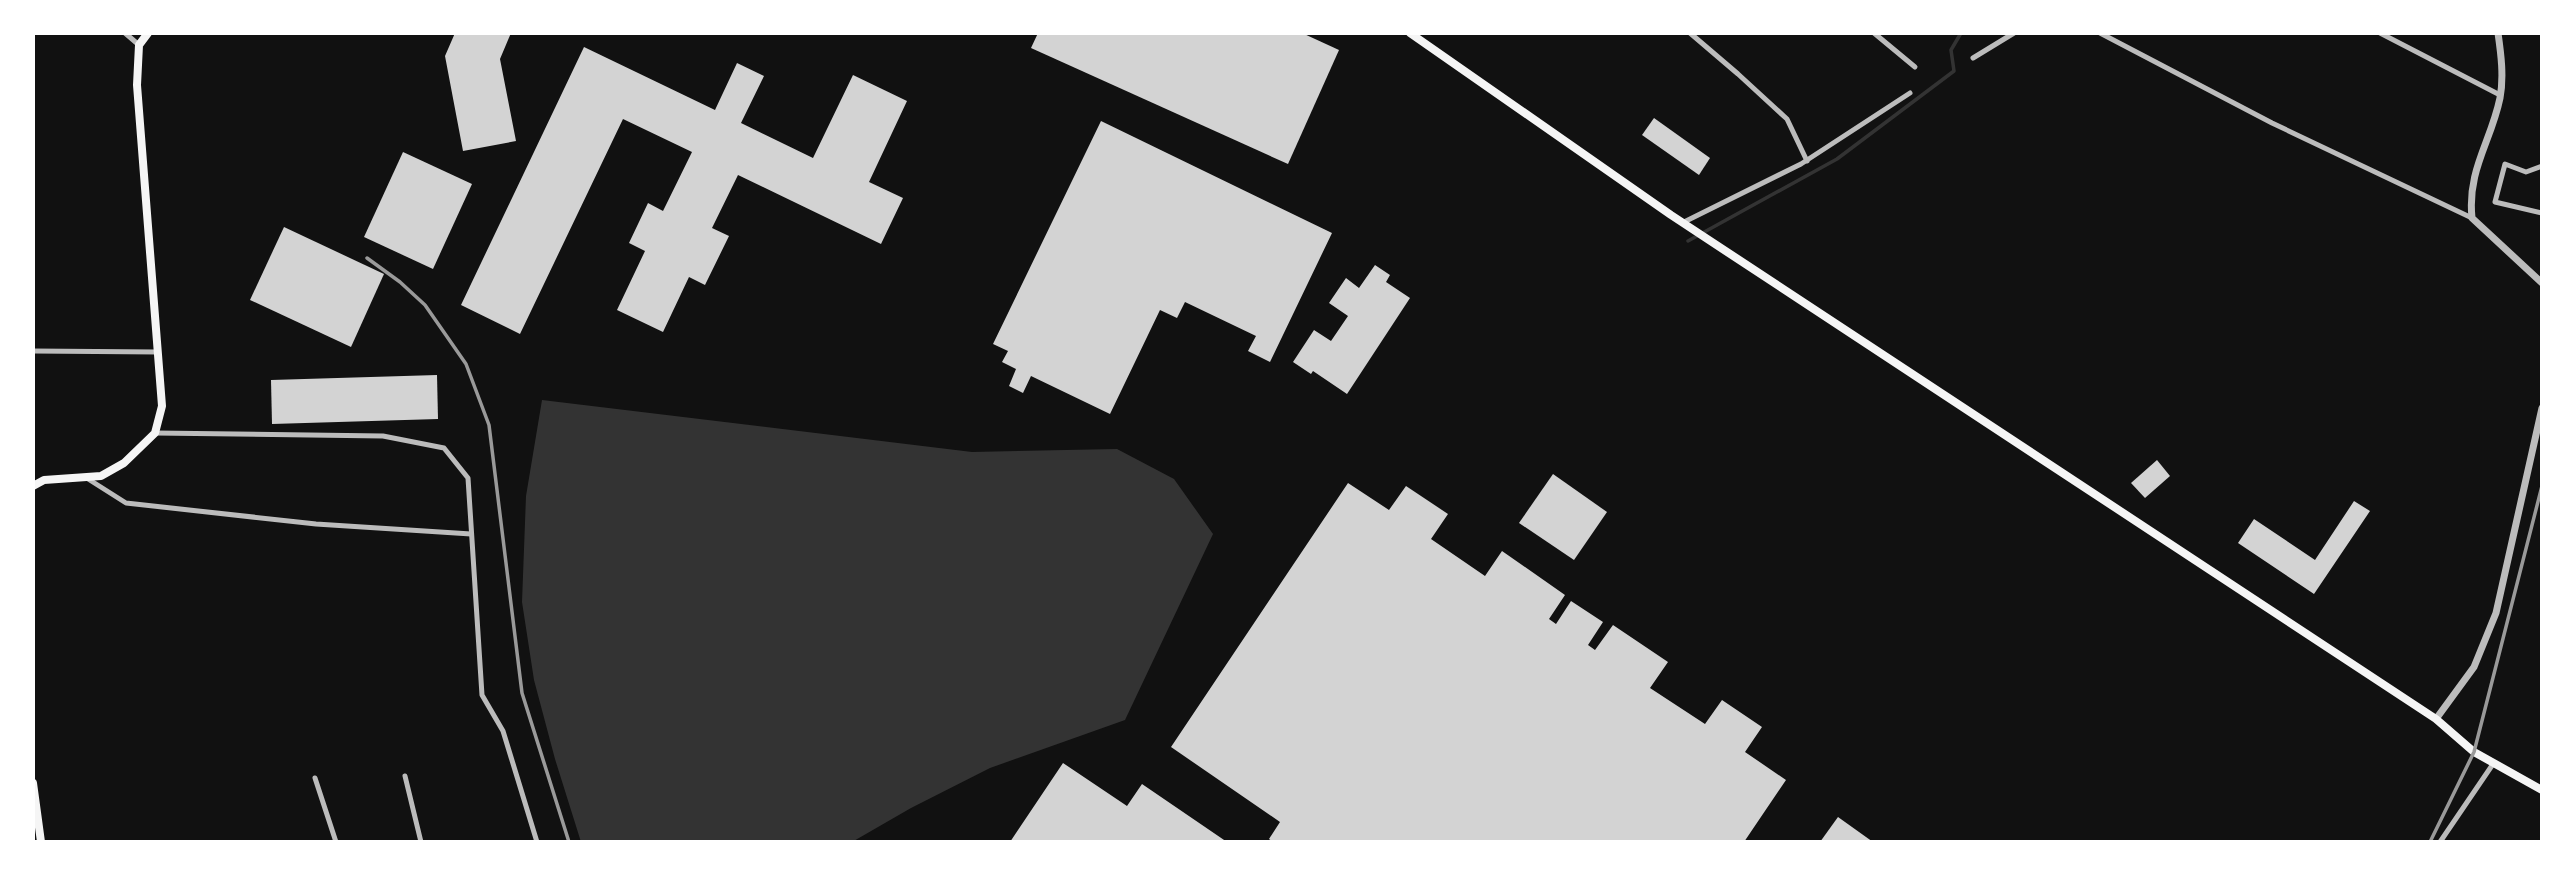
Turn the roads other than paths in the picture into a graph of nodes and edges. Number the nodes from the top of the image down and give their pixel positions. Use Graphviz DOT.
graph roads {
  1 [pos="125,33"];
  2 [pos="148,33"];
  3 [pos="1410,33"];
  4 [pos="1690,33"];
  5 [pos="1874,33"];
  6 [pos="2014,33"];
  7 [pos="2100,33"];
  8 [pos="2379,33"];
  9 [pos="2498,33"];
  10 [pos="139,45"];
  11 [pos="1972,58"];
  12 [pos="1915,66"];
  13 [pos="1910,93"];
  14 [pos="2500,95"];
  15 [pos="1807,161"];
  16 [pos="2542,166"];
  17 [pos="2542,213"];
  18 [pos="2472,218"];
  19 [pos="1684,222"];
  20 [pos="2542,283"];
  21 [pos="33,351"];
  22 [pos="158,352"];
  23 [pos="2542,408"];
  24 [pos="155,433"];
  25 [pos="85,477"];
  26 [pos="34,484"];
  27 [pos="471,534"];
  28 [pos="2436,719"];
  29 [pos="2493,764"];
  30 [pos="405,776"];
  31 [pos="315,778"];
  32 [pos="33,783"];
  33 [pos="2542,790"];
  34 [pos="41,842"];
  35 [pos="336,842"];
  36 [pos="421,842"];
  37 [pos="537,842"];
  38 [pos="2440,842"];
  1 -- 10 [label="street"];
  2 -- 10 [label="main road"];
  3 -- 19 [label="main road"];
  4 -- 15 [label="street"];
  5 -- 12 [label="street"];
  6 -- 11 [label="street"];
  7 -- 18 [label="street"];
  8 -- 14 [label="street"];
  9 -- 14 [label="street"];
  10 -- 22 [label="main road"];
  13 -- 15 [label="street"];
  14 -- 18 [label="street"];
  15 -- 19 [label="street"];
  16 -- 17 [label="street"];
  18 -- 20 [label="street"];
  19 -- 28 [label="main road"];
  21 -- 22 [label="street"];
  22 -- 24 [label="main road"];
  23 -- 28 [label="street"];
  24 -- 25 [label="main road"];
  24 -- 27 [label="street"];
  25 -- 26 [label="main road"];
  25 -- 27 [label="street"];
  27 -- 37 [label="street"];
  28 -- 29 [label="main road"];
  29 -- 33 [label="main road"];
  29 -- 38 [label="street"];
  30 -- 36 [label="street"];
  31 -- 35 [label="street"];
  32 -- 34 [label="main road"];
}
